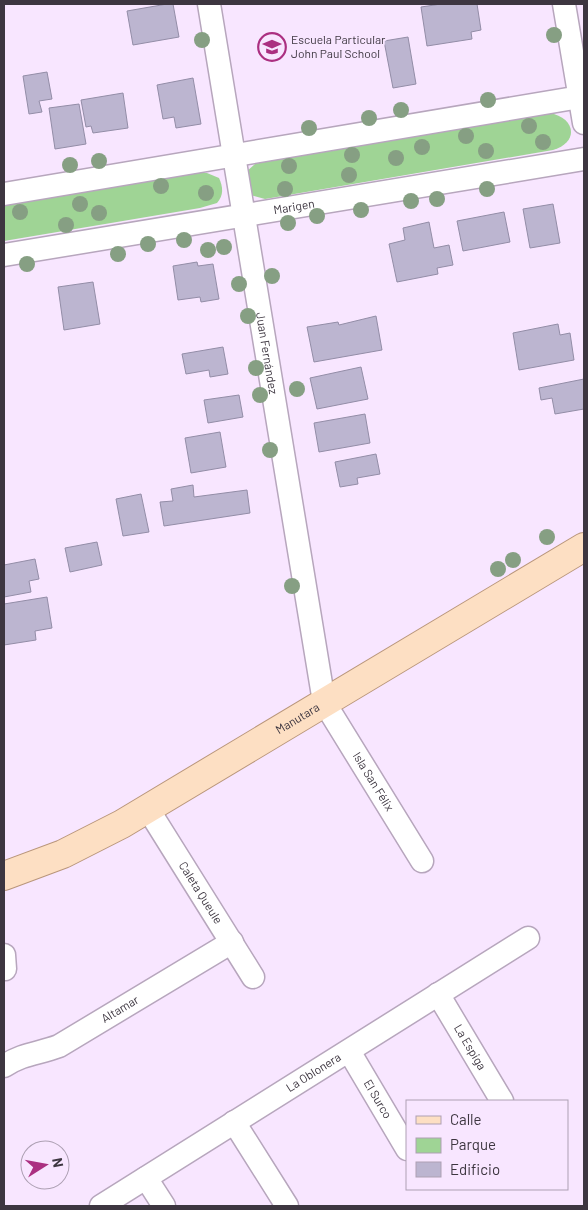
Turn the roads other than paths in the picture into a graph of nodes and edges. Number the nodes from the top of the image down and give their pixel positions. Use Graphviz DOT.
graph roads {
  1 [pos="209,4"];
  2 [pos="564,4"];
  3 [pos="580,97"];
  4 [pos="584,123"];
  5 [pos="234,155"];
  6 [pos="584,159"];
  7 [pos="4,194"];
  8 [pos="244,215"];
  9 [pos="4,255"];
  10 [pos="584,547"];
  11 [pos="324,702"];
  12 [pos="148,809"];
  13 [pos="422,860"];
  14 [pos="4,876"];
  15 [pos="528,938"];
  16 [pos="232,942"];
  17 [pos="253,977"];
  18 [pos="438,994"];
  19 [pos="348,1051"];
  20 [pos="4,1066"];
  21 [pos="501,1100"];
  22 [pos="234,1122"];
  23 [pos="406,1147"];
  24 [pos="146,1178"];
  25 [pos="100,1206"];
  26 [pos="164,1206"];
  27 [pos="287,1206"];
  1 -- 5 [label="street, Juan Fernández"];
  2 -- 3 [label="street"];
  3 -- 4 [label="street"];
  3 -- 5 [label="street"];
  5 -- 7 [label="street"];
  5 -- 8 [label="street, Juan Fernández"];
  6 -- 8 [label="street, Marigen"];
  8 -- 9 [label="street, Marigen"];
  8 -- 11 [label="street, Juan Fernández"];
  10 -- 11 [label="main road, Manutara"];
  11 -- 12 [label="main road, Manutara"];
  11 -- 13 [label="street, Isla San Félix"];
  12 -- 14 [label="main road, Manutara"];
  12 -- 16 [label="street, Caleta Queule"];
  15 -- 18 [label="street, La Oblonera"];
  16 -- 17 [label="street, Caleta Queule"];
  16 -- 20 [label="street, Altamar"];
  18 -- 19 [label="street, La Oblonera"];
  18 -- 21 [label="street, La Espiga"];
  19 -- 22 [label="street, La Oblonera"];
  19 -- 23 [label="street, El Surco"];
  22 -- 24 [label="street, La Oblonera"];
  22 -- 27 [label="street"];
  24 -- 25 [label="street, La Oblonera"];
  24 -- 26 [label="street"];
}
